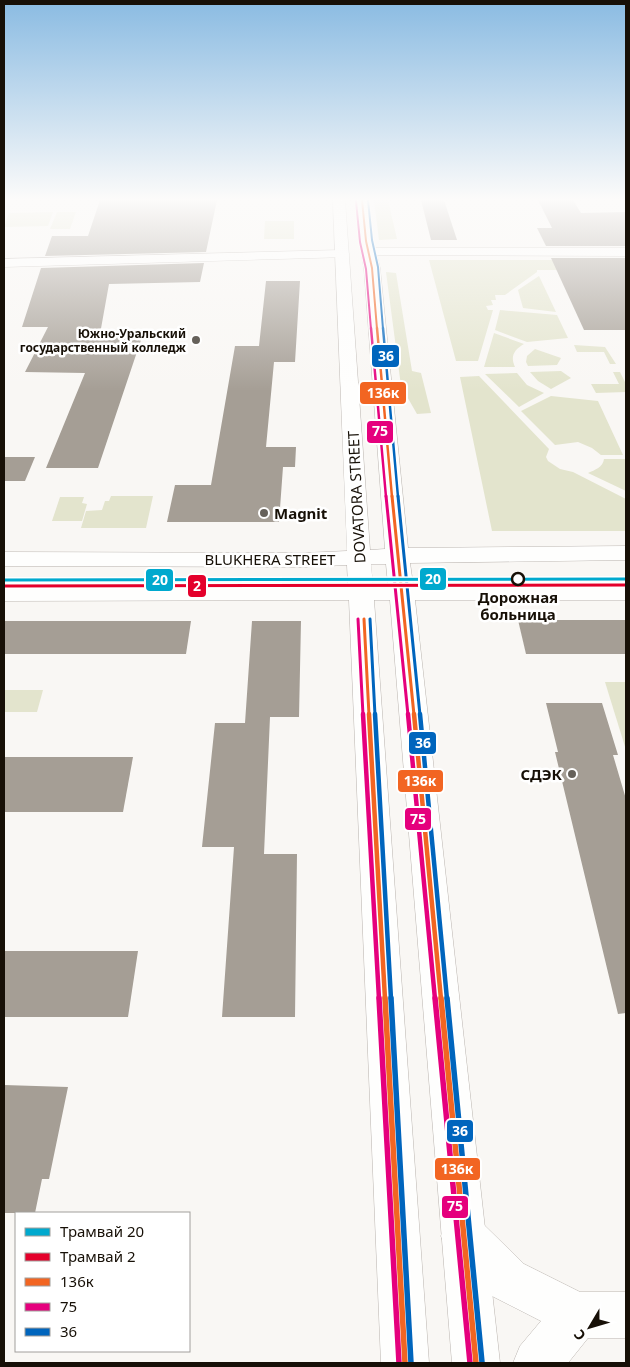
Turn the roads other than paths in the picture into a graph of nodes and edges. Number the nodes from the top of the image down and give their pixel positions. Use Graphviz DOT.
graph roads {
  1 [pos="343,264"];
  2 [pos="370,264"];
  3 [pos="626,554"];
  4 [pos="397,556"];
  5 [pos="360,558"];
  6 [pos="4,559"];
  7 [pos="362,592"];
  8 [pos="401,592"];
  9 [pos="626,592"];
  10 [pos="4,594"];
  11 [pos="463,1236"];
  12 [pos="578,1314"];
  13 [pos="626,1315"];
  14 [pos="405,1363"];
  15 [pos="476,1363"];
  16 [pos="537,1363"];
  1 -- 5 [label="main road, DOVATORA STREET"];
  2 -- 4 [label="main road"];
  3 -- 4 [label="main road, BLUKHERA STREET"];
  4 -- 5 [label="main road, BLUKHERA STREET"];
  4 -- 8 [label="main road"];
  5 -- 6 [label="main road, BLUKHERA STREET"];
  5 -- 7 [label="main road, DOVATORA STREET"];
  7 -- 8 [label="main road"];
  7 -- 10 [label="main road"];
  7 -- 14 [label="main road, DOVATORA STREET"];
  8 -- 9 [label="main road"];
  8 -- 11 [label="main road"];
  11 -- 12 [label="main road"];
  11 -- 15 [label="main road"];
  12 -- 13 [label="main road"];
  12 -- 16 [label="main road"];
}
